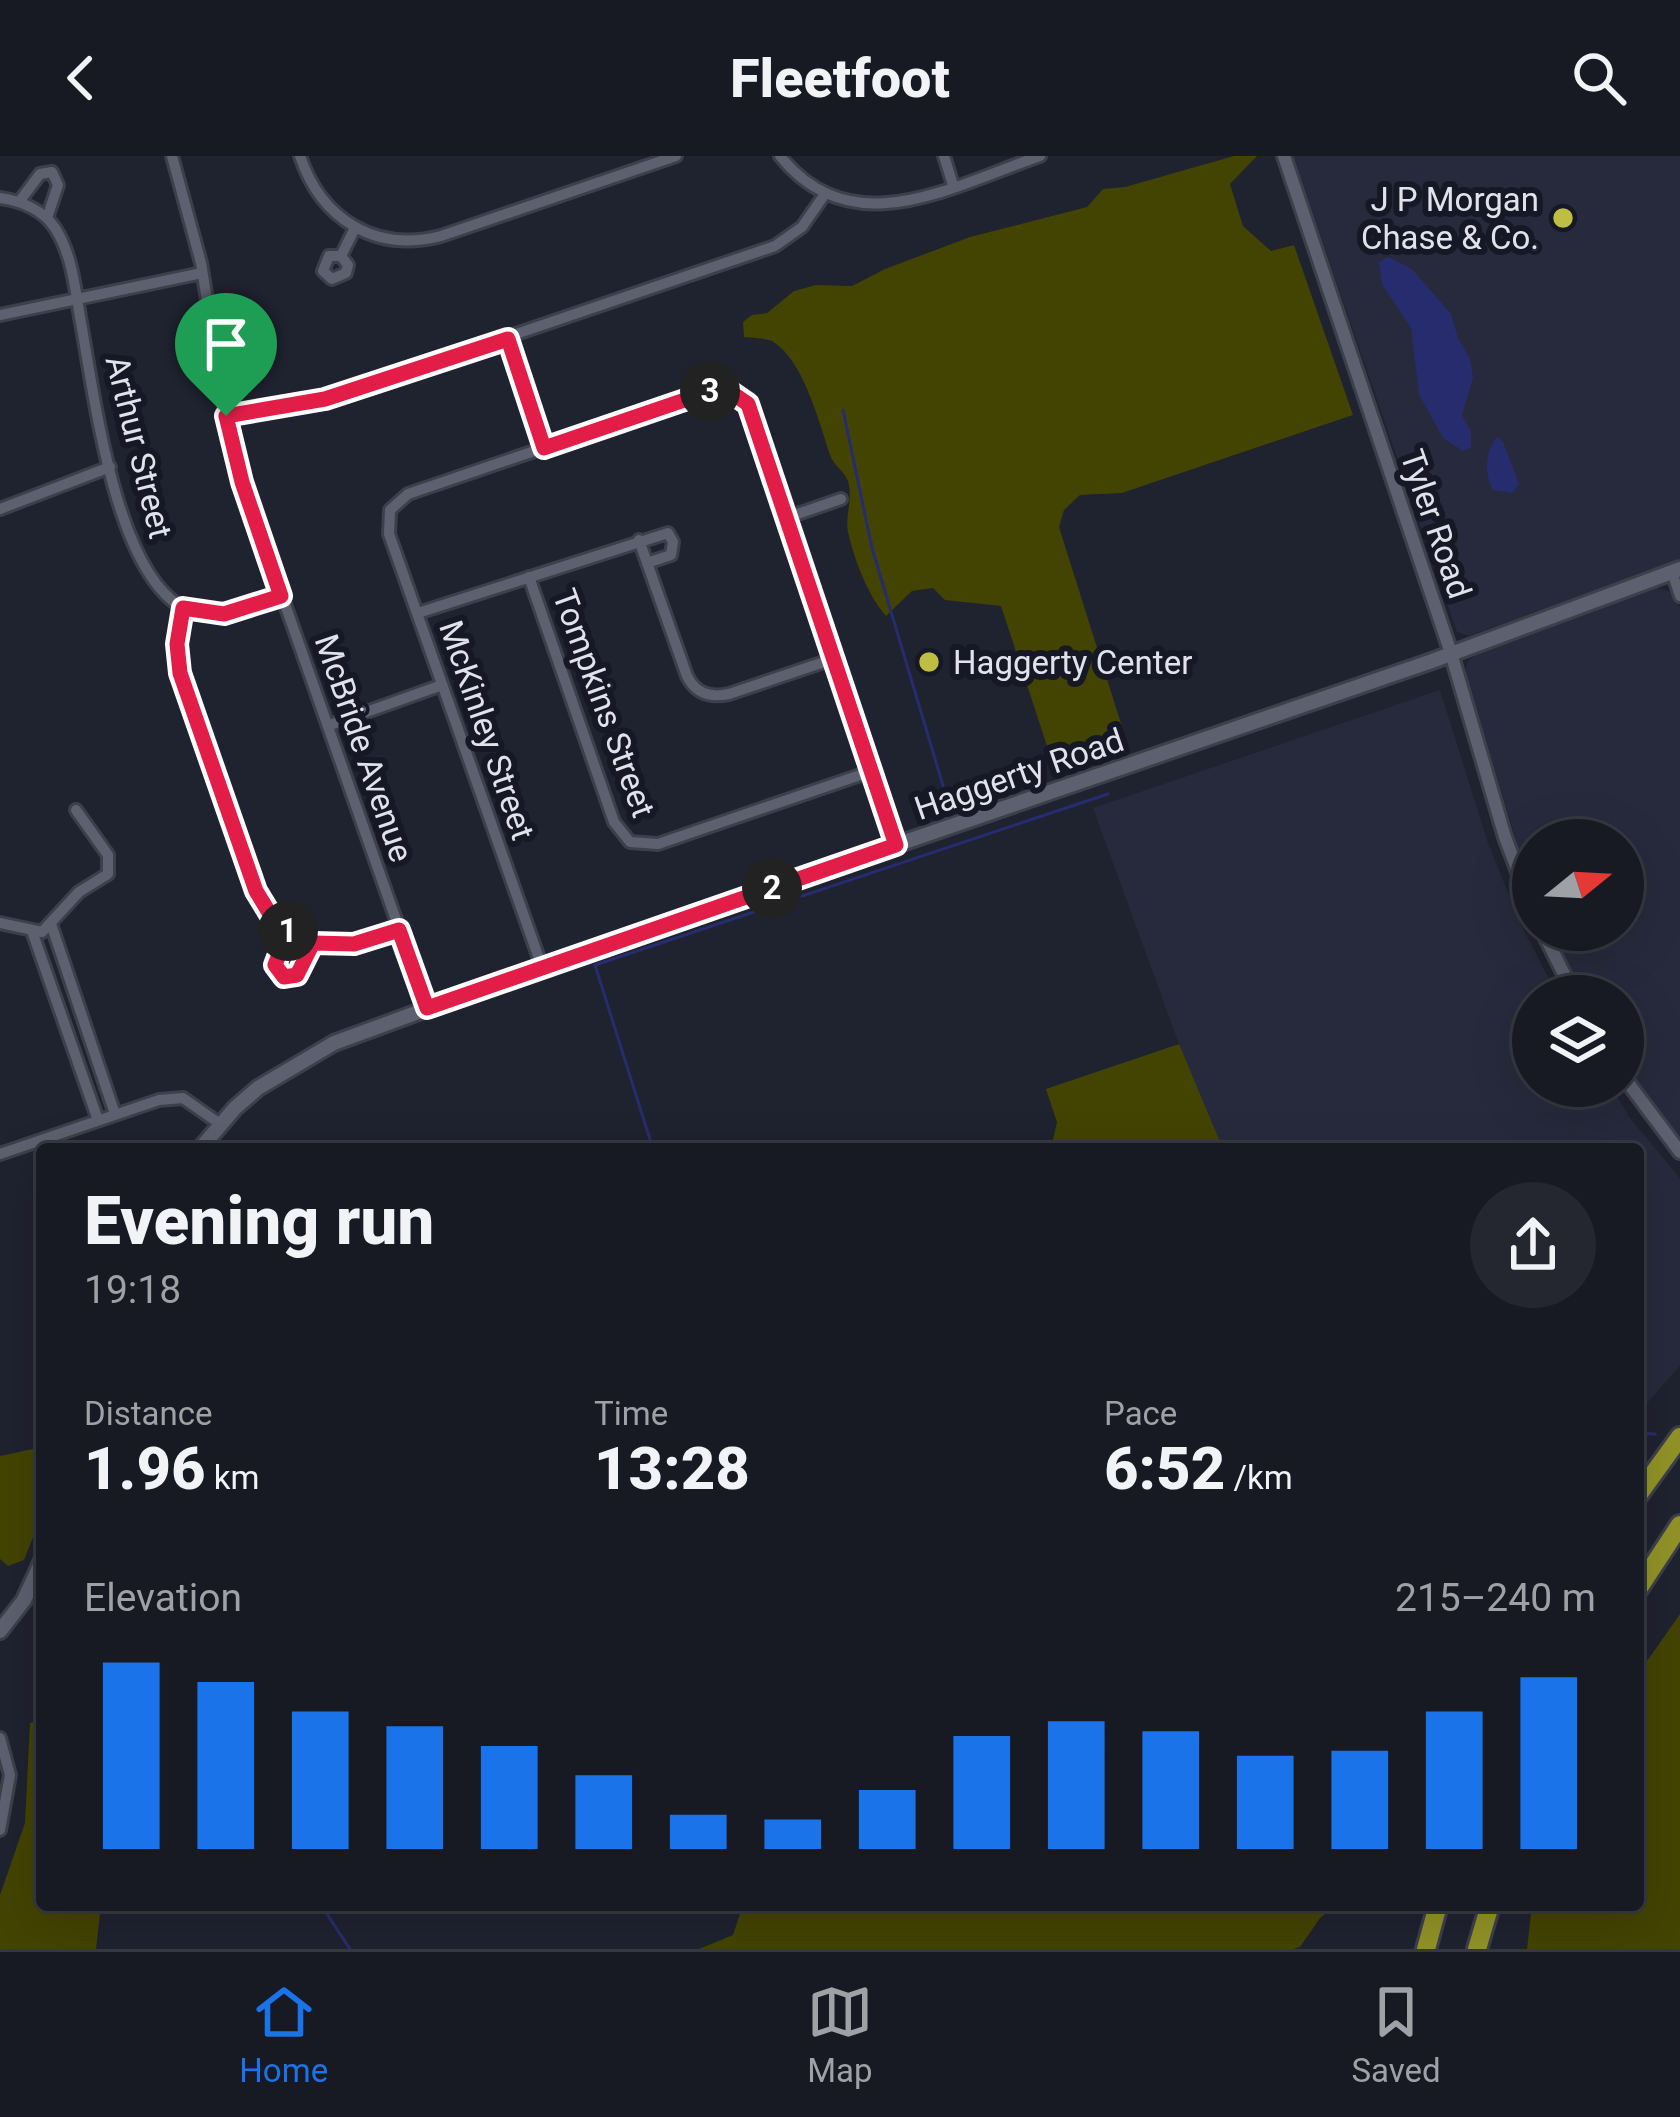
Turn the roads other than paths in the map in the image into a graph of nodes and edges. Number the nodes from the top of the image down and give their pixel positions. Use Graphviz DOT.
graph roads {
  1 [pos="172,156"];
  2 [pos="300,156"];
  3 [pos="676,156"];
  4 [pos="780,156"];
  5 [pos="944,156"];
  6 [pos="1040,156"];
  7 [pos="1284,156"];
  8 [pos="953,185"];
  9 [pos="825,194"];
  10 [pos="0,198"];
  11 [pos="19,202"];
  12 [pos="50,221"];
  13 [pos="355,229"];
  14 [pos="341,256"];
  15 [pos="202,273"];
  16 [pos="77,300"];
  17 [pos="0,315"];
  18 [pos="508,339"];
  19 [pos="226,416"];
  20 [pos="544,448"];
  21 [pos="110,467"];
  22 [pos="841,500"];
  23 [pos="0,508"];
  24 [pos="786,518"];
  25 [pos="639,540"];
  26 [pos="647,562"];
  27 [pos="1676,570"];
  28 [pos="529,577"];
  29 [pos="281,596"];
  30 [pos="1680,596"];
  31 [pos="183,608"];
  32 [pos="418,614"];
  33 [pos="1451,653"];
  34 [pos="833,659"];
  35 [pos="442,685"];
  36 [pos="329,725"];
  37 [pos="872,771"];
  38 [pos="76,810"];
  39 [pos="896,845"];
  40 [pos="1512,856"];
  41 [pos="0,923"];
  42 [pos="48,927"];
  43 [pos="399,930"];
  44 [pos="32,931"];
  45 [pos="288,931"];
  46 [pos="313,943"];
  47 [pos="542,967"];
  48 [pos="427,1008"];
  49 [pos="1644,1104"];
  50 [pos="115,1114"];
  51 [pos="98,1120"];
  52 [pos="220,1124"];
  53 [pos="205,1143"];
  54 [pos="1680,1153"];
  55 [pos="0,1154"];
  56 [pos="1680,1437"];
  57 [pos="1644,1487"];
  58 [pos="1680,1526"];
  59 [pos="36,1574"];
  60 [pos="1644,1580"];
  61 [pos="0,1631"];
  62 [pos="0,1738"];
  63 [pos="0,1830"];
  64 [pos="1436,1911"];
  65 [pos="1488,1911"];
  66 [pos="1426,1949"];
  67 [pos="1477,1949"];
  1 -- 15 [label="street, McBride Avenue"];
  2 -- 13 [label="street"];
  3 -- 13 [label="street"];
  4 -- 9 [label="street"];
  5 -- 8 [label="street"];
  6 -- 8 [label="street"];
  7 -- 33 [label="street, Tyler Road"];
  8 -- 9 [label="street"];
  9 -- 18 [label="street"];
  10 -- 11 [label="street"];
  11 -- 12 [label="street"];
  11 -- 12 [label="street, Arthur Street"];
  12 -- 16 [label="street, Arthur Street"];
  13 -- 14 [label="street"];
  15 -- 16 [label="street"];
  15 -- 19 [label="street, McBride Avenue"];
  16 -- 17 [label="street"];
  16 -- 21 [label="street, Arthur Street"];
  18 -- 19 [label="street"];
  18 -- 20 [label="street"];
  19 -- 29 [label="street, McBride Avenue"];
  20 -- 24 [label="street"];
  20 -- 32 [label="street, McKinley Street"];
  21 -- 23 [label="street"];
  21 -- 31 [label="street, Arthur Street"];
  22 -- 24 [label="street"];
  24 -- 34 [label="street"];
  25 -- 26 [label="street"];
  25 -- 26 [label="street"];
  25 -- 28 [label="street"];
  26 -- 34 [label="street"];
  27 -- 30 [label="street"];
  27 -- 33 [label="main road, Haggerty Road"];
  28 -- 32 [label="street"];
  28 -- 37 [label="street, Tompkins Street"];
  29 -- 31 [label="street"];
  29 -- 36 [label="street, McBride Avenue"];
  31 -- 45 [label="street"];
  32 -- 35 [label="street, McKinley Street"];
  33 -- 39 [label="main road, Haggerty Road"];
  33 -- 40 [label="street, Tyler Road"];
  34 -- 37 [label="street"];
  35 -- 36 [label="street"];
  35 -- 47 [label="street, McKinley Street"];
  36 -- 43 [label="street, McBride Avenue"];
  37 -- 39 [label="street"];
  38 -- 42 [label="street"];
  39 -- 47 [label="main road, Haggerty Road"];
  41 -- 44 [label="street"];
  42 -- 44 [label="street"];
  42 -- 50 [label="street"];
  43 -- 46 [label="street"];
  43 -- 48 [label="street, McBride Avenue"];
  44 -- 51 [label="street"];
  45 -- 46 [label="street"];
  45 -- 46 [label="street"];
  47 -- 48 [label="main road, Haggerty Road"];
  48 -- 52 [label="main road, Haggerty Road"];
  49 -- 54 [label="street"];
  50 -- 51 [label="street"];
  50 -- 52 [label="street"];
  51 -- 55 [label="street"];
  52 -- 53 [label="main road, Haggerty Road"];
  56 -- 57 [label="highway"];
  58 -- 60 [label="highway"];
  59 -- 61 [label="main road"];
  62 -- 63 [label="street"];
  64 -- 66 [label="highway"];
  65 -- 67 [label="highway"];
}
